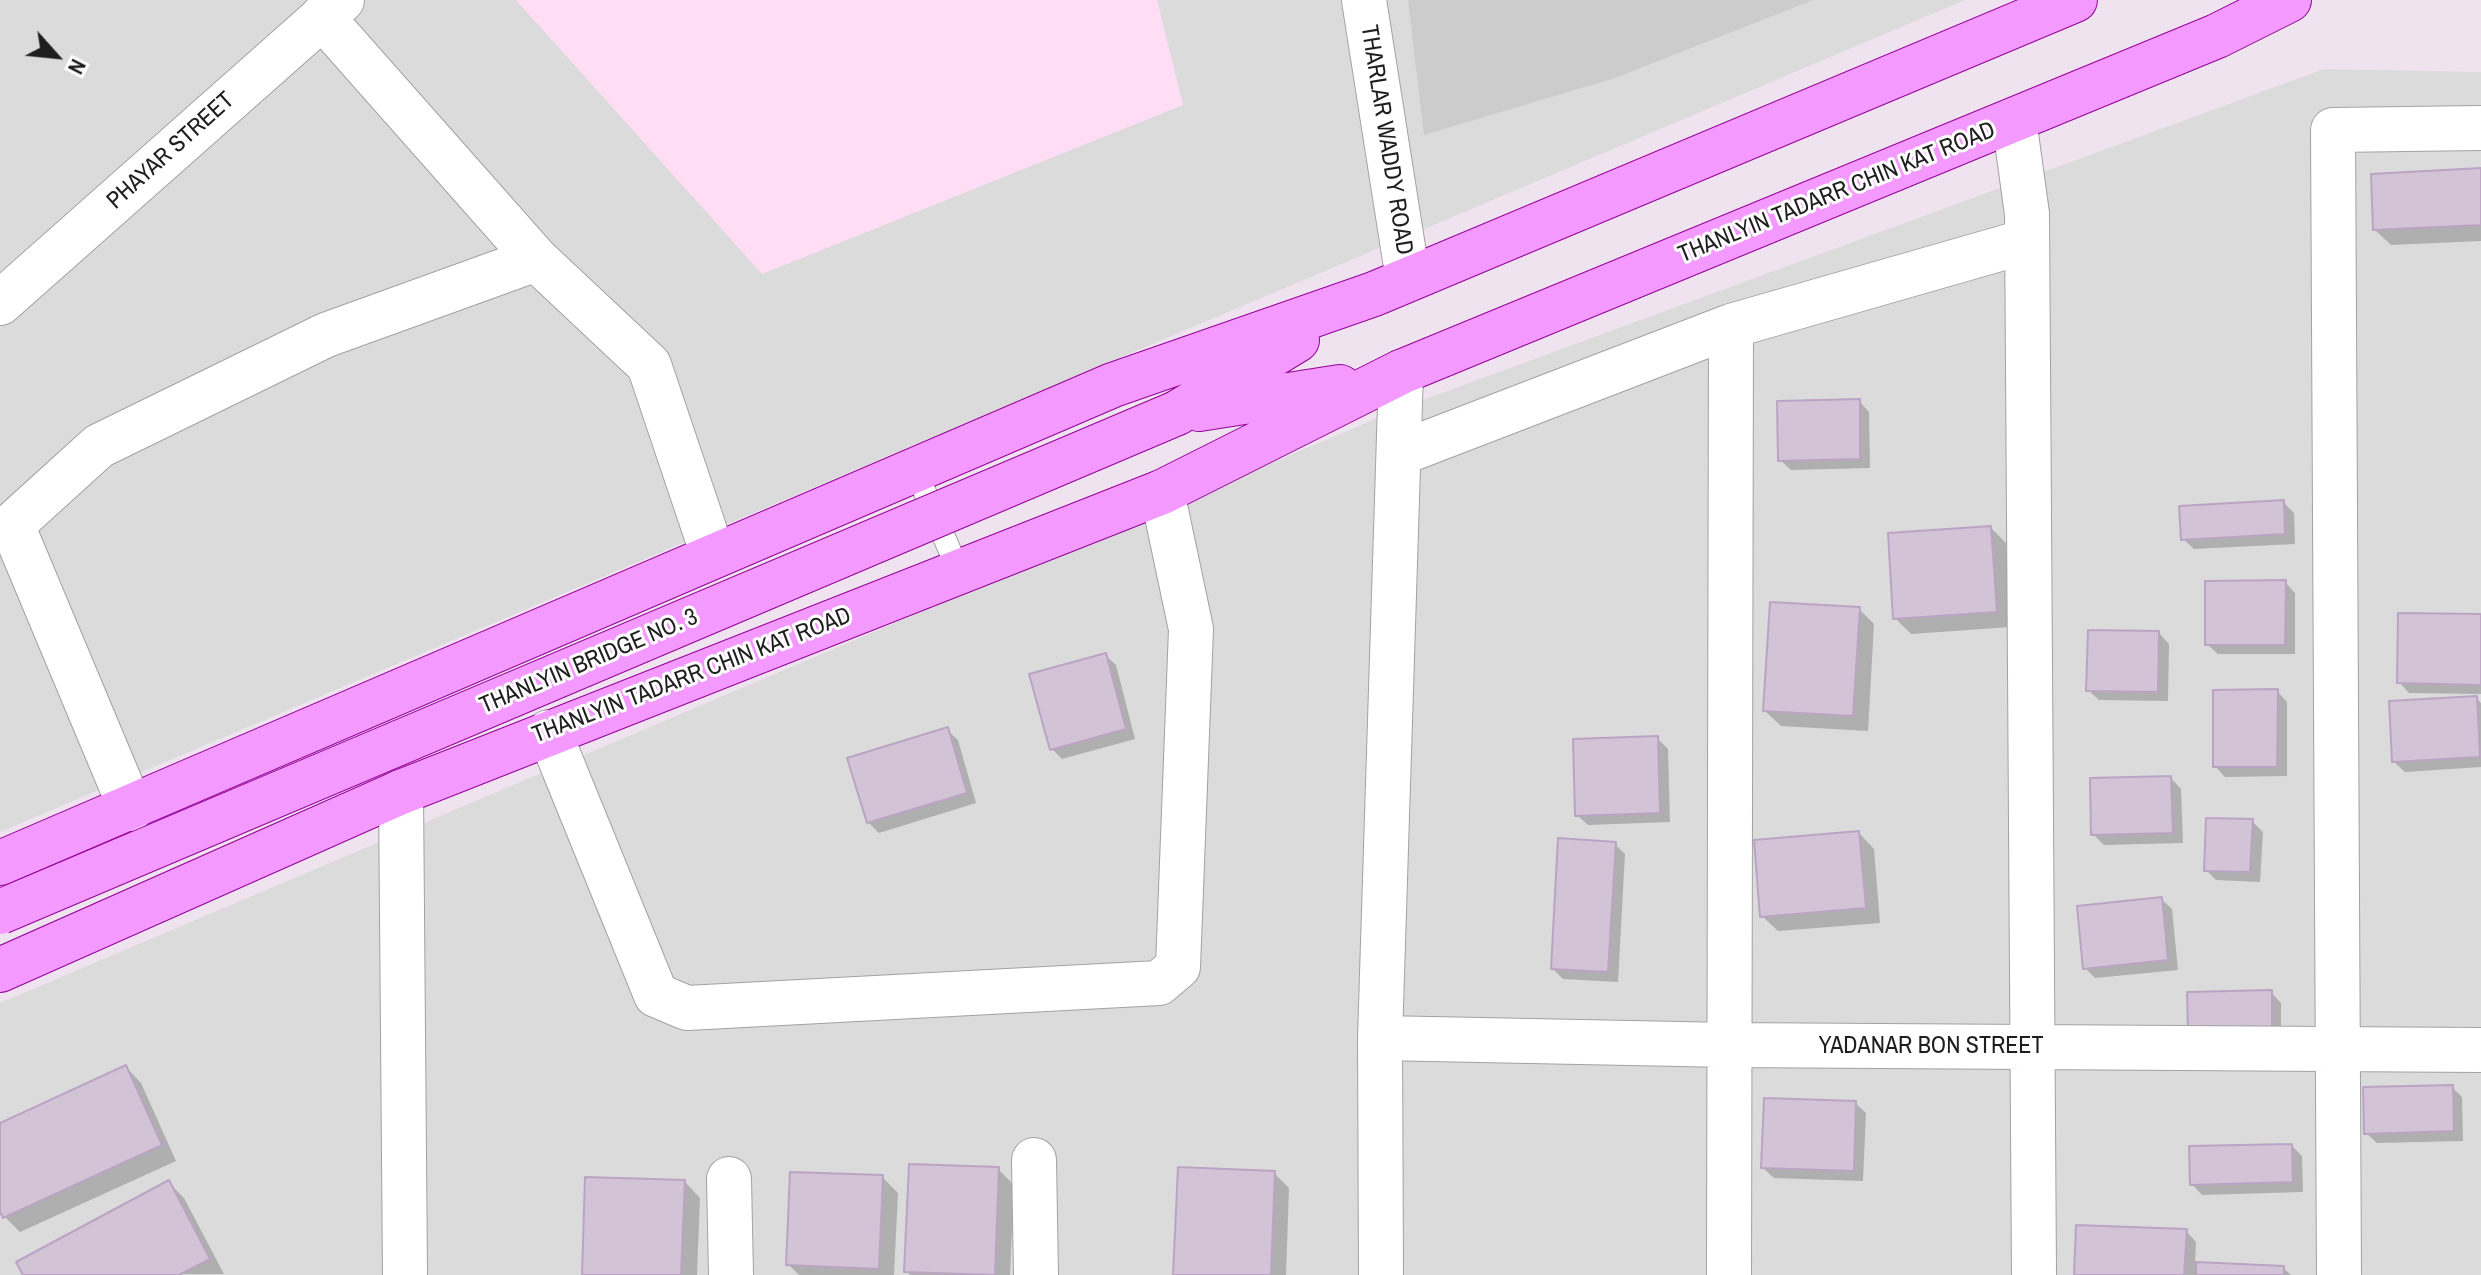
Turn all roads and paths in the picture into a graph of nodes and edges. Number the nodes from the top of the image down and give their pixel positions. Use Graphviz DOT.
graph roads {
  1 [pos="2075,0"];
  2 [pos="2289,0"];
  3 [pos="1368,2"];
  4 [pos="332,9"];
  5 [pos="2014,120"];
  6 [pos="2481,128"];
  7 [pos="2027,241"];
  8 [pos="536,259"];
  9 [pos="1391,287"];
  10 [pos="0,303"];
  11 [pos="1731,326"];
  12 [pos="1392,376"];
  13 [pos="1177,413"];
  14 [pos="1401,453"];
  15 [pos="915,469"];
  16 [pos="1162,492"];
  17 [pos="713,555"];
  18 [pos="959,572"];
  19 [pos="549,732"];
  20 [pos="401,792"];
  21 [pos="131,809"];
  22 [pos="0,863"];
  23 [pos="0,912"];
  24 [pos="39,954"];
  25 [pos="0,970"];
  26 [pos="1380,1038"];
  27 [pos="1730,1045"];
  28 [pos="2032,1047"];
  29 [pos="2481,1050"];
  30 [pos="2338,1051"];
  31 [pos="1034,1160"];
  32 [pos="729,1179"];
  33 [pos="405,1275"];
  34 [pos="731,1275"];
  35 [pos="1036,1275"];
  36 [pos="1381,1275"];
  37 [pos="1729,1275"];
  38 [pos="2034,1275"];
  39 [pos="2339,1275"];
  1 -- 9 [label="main road"];
  2 -- 5 [label="main road, THANLYIN TADARR CHIN KAT ROAD"];
  3 -- 9 [label="street, THARLAR WADDY ROAD"];
  4 -- 8 [label="street"];
  4 -- 10 [label="street, PHAYAR STREET"];
  5 -- 7 [label="street"];
  5 -- 12 [label="main road, THANLYIN TADARR CHIN KAT ROAD"];
  6 -- 30 [label="street"];
  7 -- 11 [label="street"];
  7 -- 28 [label="street"];
  8 -- 17 [label="street"];
  8 -- 21 [label="street"];
  9 -- 13 [label="main road"];
  9 -- 15 [label="main road"];
  11 -- 14 [label="street"];
  11 -- 27 [label="street"];
  12 -- 13 [label="main road, THANLYIN TADARR CHIN KAT ROAD"];
  12 -- 14 [label="street"];
  12 -- 16 [label="main road, THANLYIN TADARR CHIN KAT ROAD"];
  13 -- 23 [label="main road, THANLYIN BRIDGE NO. 3, bridge"];
  14 -- 26 [label="street"];
  15 -- 17 [label="main road"];
  15 -- 18 [label="lane"];
  16 -- 18 [label="main road, THANLYIN TADARR CHIN KAT ROAD"];
  16 -- 19 [label="street"];
  17 -- 21 [label="main road"];
  18 -- 19 [label="main road, THANLYIN TADARR CHIN KAT ROAD"];
  19 -- 20 [label="main road, THANLYIN TADARR CHIN KAT ROAD"];
  20 -- 24 [label="main road, THANLYIN TADARR CHIN KAT ROAD"];
  20 -- 33 [label="street"];
  21 -- 22 [label="main road"];
  22 -- 24 [label="main road"];
  24 -- 25 [label="main road, THANLYIN TADARR CHIN KAT ROAD"];
  26 -- 27 [label="street, YADANAR BON STREET"];
  26 -- 36 [label="street"];
  27 -- 28 [label="street, YADANAR BON STREET"];
  27 -- 37 [label="street"];
  28 -- 30 [label="street, YADANAR BON STREET"];
  28 -- 38 [label="street"];
  29 -- 30 [label="street, YADANAR BON STREET"];
  30 -- 39 [label="street"];
  31 -- 35 [label="street"];
  32 -- 34 [label="street"];
}
